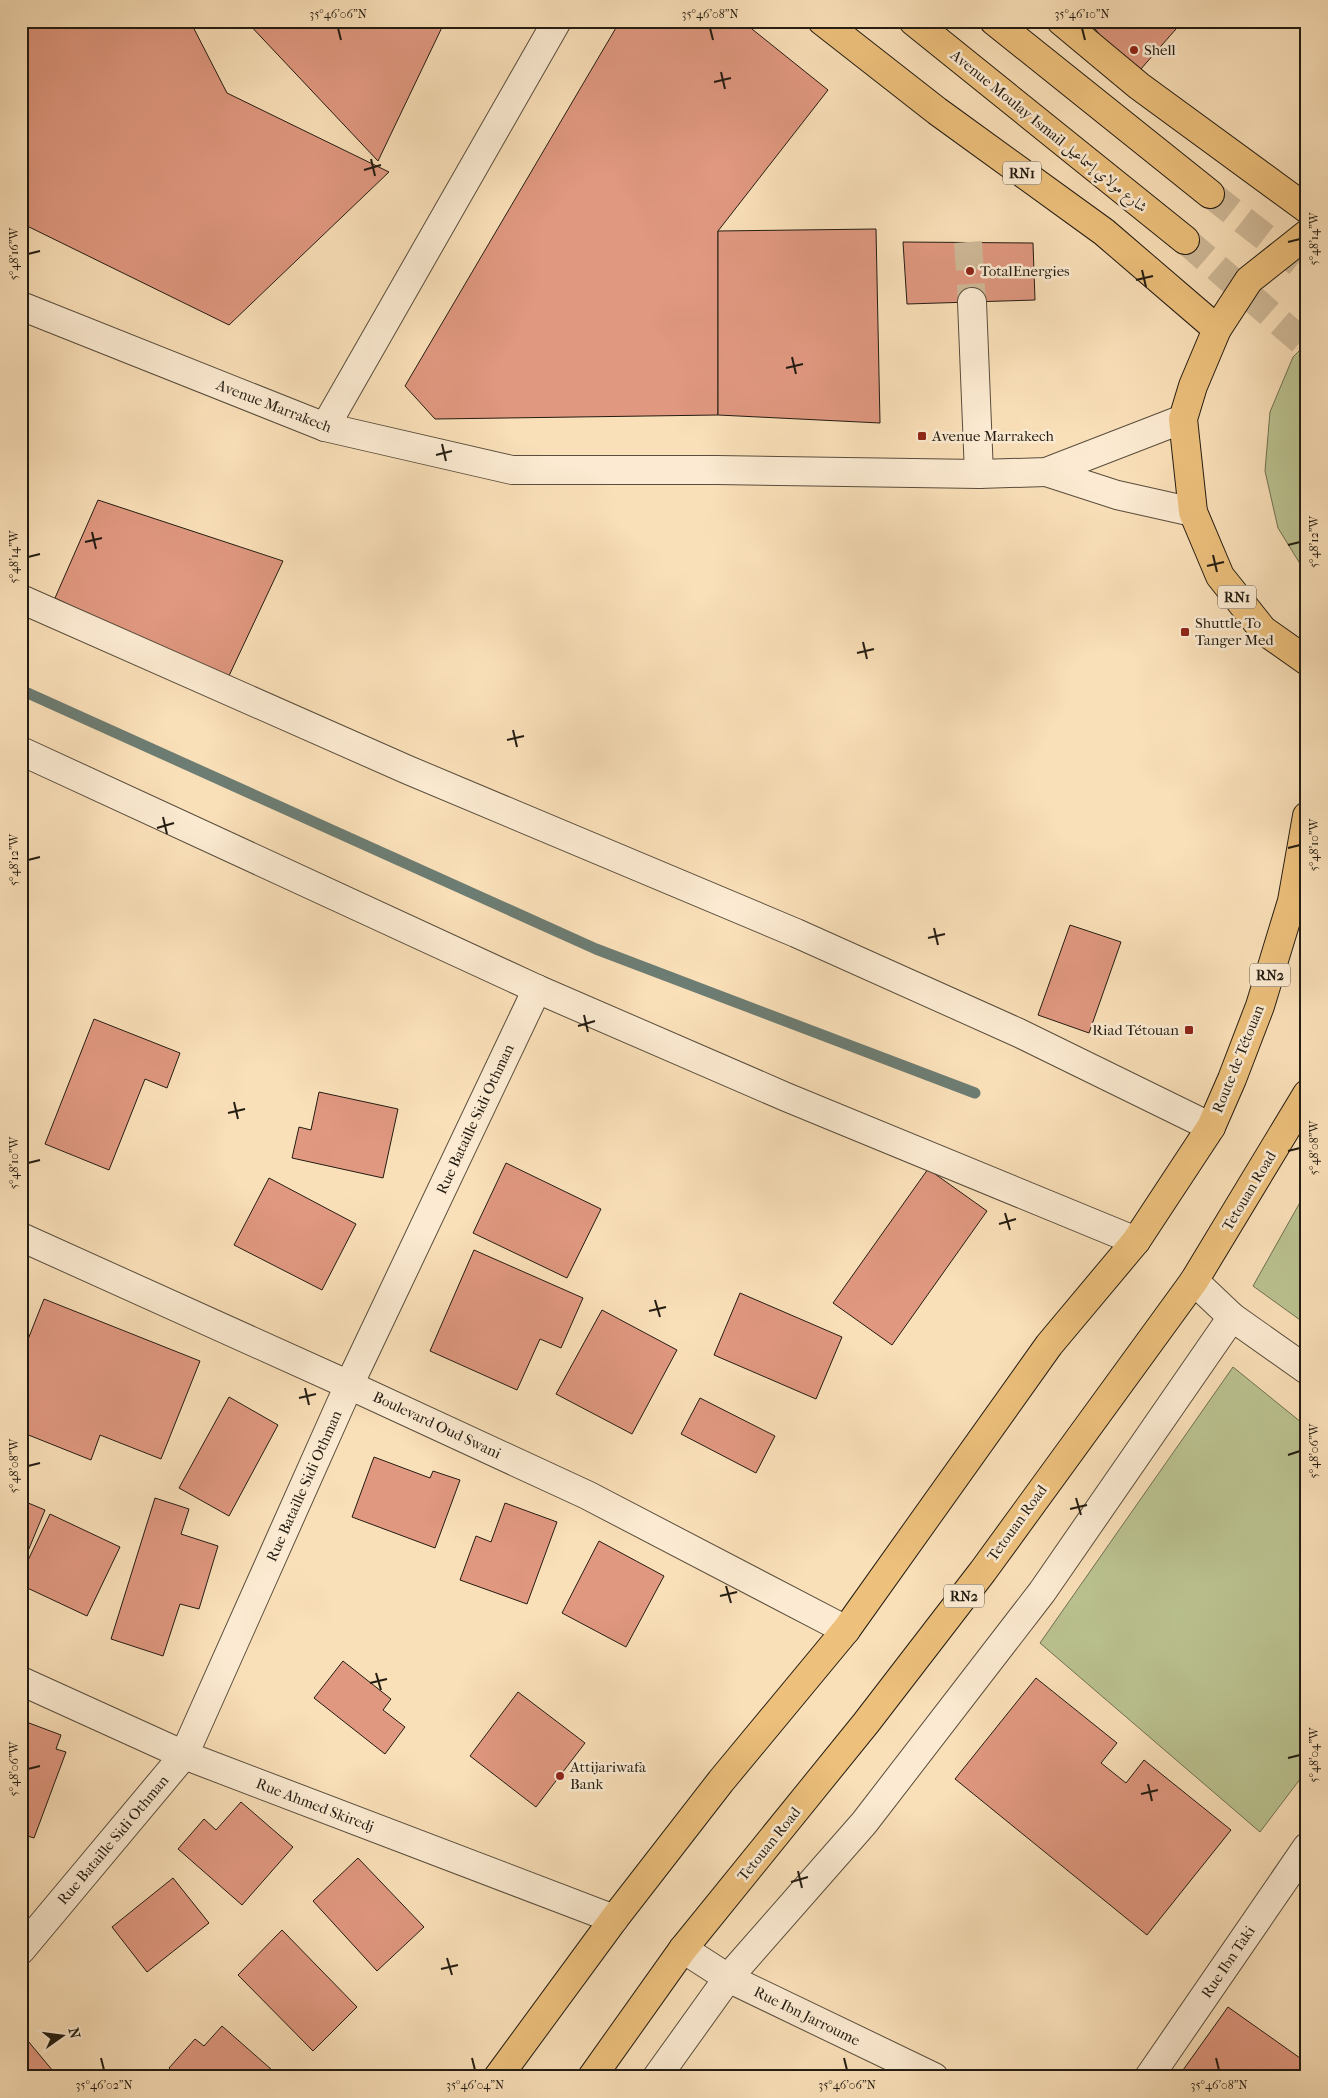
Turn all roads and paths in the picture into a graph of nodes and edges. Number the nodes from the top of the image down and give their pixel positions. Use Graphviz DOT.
graph roads {
  1 [pos="557,21"];
  2 [pos="822,21"];
  3 [pos="912,21"];
  4 [pos="994,21"];
  5 [pos="1061,21"];
  6 [pos="1210,194"];
  7 [pos="1307,209"];
  8 [pos="1307,234"];
  9 [pos="1185,240"];
  10 [pos="972,302"];
  11 [pos="21,306"];
  12 [pos="1217,329"];
  13 [pos="1183,419"];
  14 [pos="325,427"];
  15 [pos="1046,472"];
  16 [pos="979,474"];
  17 [pos="1193,512"];
  18 [pos="21,599"];
  19 [pos="1307,661"];
  20 [pos="21,751"];
  21 [pos="1307,816"];
  22 [pos="537,989"];
  23 [pos="1307,1094"];
  24 [pos="1211,1127"];
  25 [pos="21,1237"];
  26 [pos="1136,1241"];
  27 [pos="1194,1281"];
  28 [pos="1232,1317"];
  29 [pos="1307,1370"];
  30 [pos="350,1385"];
  31 [pos="846,1630"];
  32 [pos="21,1680"];
  33 [pos="184,1755"];
  34 [pos="1307,1847"];
  35 [pos="614,1919"];
  36 [pos="21,1950"];
  37 [pos="683,1950"];
  38 [pos="728,1978"];
  39 [pos="498,2077"];
  40 [pos="592,2077"];
  41 [pos="657,2077"];
  42 [pos="934,2077"];
  43 [pos="1149,2077"];
  1 -- 14 [label="street"];
  2 -- 12 [label="highway, RN1"];
  3 -- 9 [label="highway, Avenue Moulay Ismail شارع مولاي إسماعيل"];
  4 -- 6 [label="highway"];
  5 -- 7 [label="highway"];
  8 -- 12 [label="highway, RN1"];
  10 -- 16 [label="street"];
  11 -- 14 [label="street, Avenue Marrakech"];
  12 -- 13 [label="highway, RN1"];
  13 -- 15 [label="street, Avenue Marrakech"];
  13 -- 17 [label="highway, RN1"];
  14 -- 16 [label="street, Avenue Marrakech"];
  15 -- 16 [label="street, Avenue Marrakech"];
  15 -- 17 [label="street, Avenue Marrakech"];
  17 -- 19 [label="highway, RN1"];
  18 -- 24 [label="street"];
  20 -- 22 [label="street"];
  21 -- 24 [label="highway, Route de Tétouan / RN2"];
  22 -- 26 [label="street"];
  22 -- 30 [label="street, Rue Bataille Sidi Othman"];
  23 -- 27 [label="highway, Tetouan Road / RN2"];
  24 -- 26 [label="highway, RN2"];
  25 -- 30 [label="street, Boulevard Oud Swani"];
  26 -- 31 [label="highway, RN2"];
  27 -- 28 [label="street"];
  27 -- 37 [label="highway, Tetouan Road / RN2"];
  28 -- 29 [label="street"];
  28 -- 38 [label="street"];
  30 -- 31 [label="street, Boulevard Oud Swani"];
  30 -- 33 [label="street, Rue Bataille Sidi Othman"];
  31 -- 35 [label="highway, RN2"];
  32 -- 33 [label="street, Rue Ahmed Skiredj"];
  33 -- 35 [label="street, Rue Ahmed Skiredj"];
  33 -- 36 [label="street, Rue Bataille Sidi Othman"];
  34 -- 43 [label="street, Rue Ibn Taki"];
  35 -- 39 [label="highway, RN2"];
  37 -- 38 [label="street, Rue Ibn Jarroume"];
  37 -- 40 [label="highway, Tetouan Road / RN2"];
  38 -- 41 [label="street"];
  38 -- 42 [label="street, Rue Ibn Jarroume"];
}
